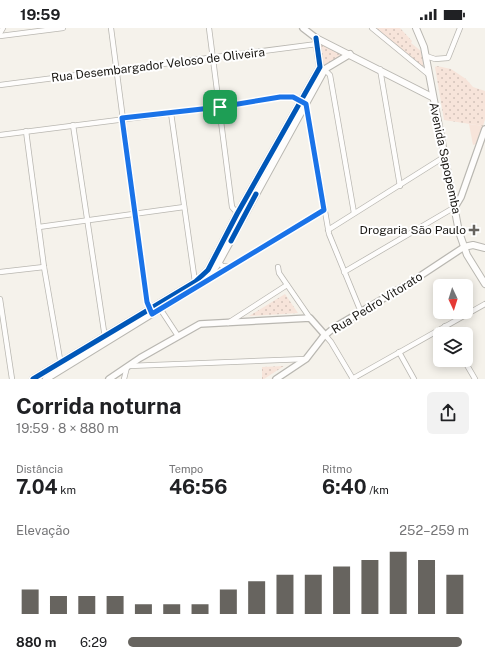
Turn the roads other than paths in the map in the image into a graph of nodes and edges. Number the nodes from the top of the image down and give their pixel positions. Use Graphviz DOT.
graph roads {
  1 [pos="4,28"];
  2 [pos="63,28"];
  3 [pos="111,28"];
  4 [pos="209,28"];
  5 [pos="303,28"];
  6 [pos="372,28"];
  7 [pos="416,28"];
  8 [pos="460,28"];
  9 [pos="0,34"];
  10 [pos="316,41"];
  11 [pos="350,54"];
  12 [pos="426,56"];
  13 [pos="213,58"];
  14 [pos="323,68"];
  15 [pos="380,69"];
  16 [pos="116,70"];
  17 [pos="428,74"];
  18 [pos="0,85"];
  19 [pos="432,97"];
  20 [pos="303,103"];
  21 [pos="220,107"];
  22 [pos="172,113"];
  23 [pos="122,118"];
  24 [pos="73,125"];
  25 [pos="485,129"];
  26 [pos="26,131"];
  27 [pos="0,135"];
  28 [pos="444,157"];
  29 [pos="400,186"];
  30 [pos="455,207"];
  31 [pos="184,208"];
  32 [pos="324,210"];
  33 [pos="354,213"];
  34 [pos="135,214"];
  35 [pos="237,214"];
  36 [pos="243,217"];
  37 [pos="87,220"];
  38 [pos="39,227"];
  39 [pos="328,230"];
  40 [pos="464,246"];
  41 [pos="485,248"];
  42 [pos="220,262"];
  43 [pos="44,267"];
  44 [pos="231,267"];
  45 [pos="278,267"];
  46 [pos="0,272"];
  47 [pos="344,272"];
  48 [pos="207,280"];
  49 [pos="195,282"];
  50 [pos="485,284"];
  51 [pos="287,285"];
  52 [pos="0,299"];
  53 [pos="485,304"];
  54 [pos="159,307"];
  55 [pos="151,312"];
  56 [pos="361,312"];
  57 [pos="310,318"];
  58 [pos="228,323"];
  59 [pos="445,326"];
  60 [pos="325,335"];
  61 [pos="178,336"];
  62 [pos="105,339"];
  63 [pos="399,352"];
  64 [pos="306,359"];
  65 [pos="62,366"];
  66 [pos="128,367"];
  67 [pos="468,367"];
  68 [pos="12,379"];
  69 [pos="33,379"];
  70 [pos="46,379"];
  71 [pos="109,379"];
  72 [pos="124,379"];
  73 [pos="276,379"];
  74 [pos="353,379"];
  75 [pos="414,379"];
  76 [pos="475,379"];
  1 -- 9 [label="street"];
  2 -- 9 [label="street"];
  3 -- 16 [label="street"];
  4 -- 13 [label="street"];
  5 -- 10 [label="street"];
  6 -- 17 [label="street"];
  7 -- 12 [label="main road, Avenida Sapopemba"];
  8 -- 12 [label="street"];
  10 -- 11 [label="main road"];
  10 -- 13 [label="street, Rua Desembargador Veloso de Oliveira"];
  10 -- 14 [label="main road"];
  11 -- 14 [label="main road"];
  11 -- 15 [label="main road"];
  12 -- 17 [label="main road, Avenida Sapopemba"];
  13 -- 16 [label="street, Rua Desembargador Veloso de Oliveira"];
  13 -- 21 [label="street"];
  14 -- 20 [label="main road"];
  14 -- 33 [label="street"];
  15 -- 19 [label="main road"];
  15 -- 29 [label="street"];
  16 -- 18 [label="street, Rua Desembargador Veloso de Oliveira"];
  16 -- 23 [label="street"];
  17 -- 19 [label="main road, Avenida Sapopemba"];
  19 -- 28 [label="main road, Avenida Sapopemba"];
  20 -- 21 [label="street"];
  20 -- 32 [label="street"];
  20 -- 35 [label="main road"];
  20 -- 36 [label="main road"];
  21 -- 22 [label="street"];
  21 -- 35 [label="street"];
  22 -- 23 [label="street"];
  22 -- 31 [label="street"];
  23 -- 24 [label="street"];
  23 -- 34 [label="street"];
  24 -- 26 [label="street"];
  24 -- 37 [label="street"];
  25 -- 30 [label="street"];
  26 -- 27 [label="street"];
  26 -- 38 [label="street"];
  28 -- 29 [label="street"];
  28 -- 30 [label="main road, Avenida Sapopemba"];
  29 -- 33 [label="street"];
  30 -- 40 [label="main road, Avenida Sapopemba"];
  30 -- 47 [label="street"];
  31 -- 34 [label="street"];
  31 -- 49 [label="street"];
  32 -- 39 [label="street"];
  32 -- 44 [label="street"];
  33 -- 39 [label="street"];
  34 -- 37 [label="street"];
  34 -- 55 [label="street"];
  35 -- 36 [label="street"];
  35 -- 49 [label="main road"];
  36 -- 42 [label="main road"];
  37 -- 38 [label="street"];
  37 -- 62 [label="street"];
  38 -- 43 [label="street"];
  39 -- 47 [label="street"];
  40 -- 41 [label="main road"];
  40 -- 50 [label="main road, Avenida Sapopemba"];
  40 -- 56 [label="street, Rua Pedro Vitorato"];
  42 -- 44 [label="street"];
  42 -- 48 [label="main road"];
  43 -- 46 [label="street"];
  43 -- 65 [label="street"];
  44 -- 48 [label="street"];
  45 -- 51 [label="street"];
  47 -- 56 [label="street"];
  48 -- 54 [label="main road"];
  49 -- 54 [label="main road"];
  51 -- 57 [label="street"];
  51 -- 58 [label="street"];
  52 -- 68 [label="street"];
  53 -- 59 [label="street"];
  54 -- 55 [label="main road"];
  54 -- 61 [label="street"];
  55 -- 62 [label="main road"];
  56 -- 60 [label="street, Rua Pedro Vitorato"];
  57 -- 58 [label="street"];
  57 -- 60 [label="street"];
  58 -- 61 [label="street"];
  59 -- 63 [label="street"];
  60 -- 64 [label="street, Rua Pedro Vitorato"];
  60 -- 74 [label="street"];
  61 -- 66 [label="street"];
  62 -- 65 [label="main road"];
  63 -- 74 [label="street"];
  63 -- 75 [label="street"];
  64 -- 66 [label="street"];
  64 -- 73 [label="street, Rua Pedro Vitorato"];
  65 -- 69 [label="main road"];
  65 -- 70 [label="main road"];
  66 -- 71 [label="street"];
  66 -- 72 [label="street"];
  67 -- 76 [label="street"];
}
